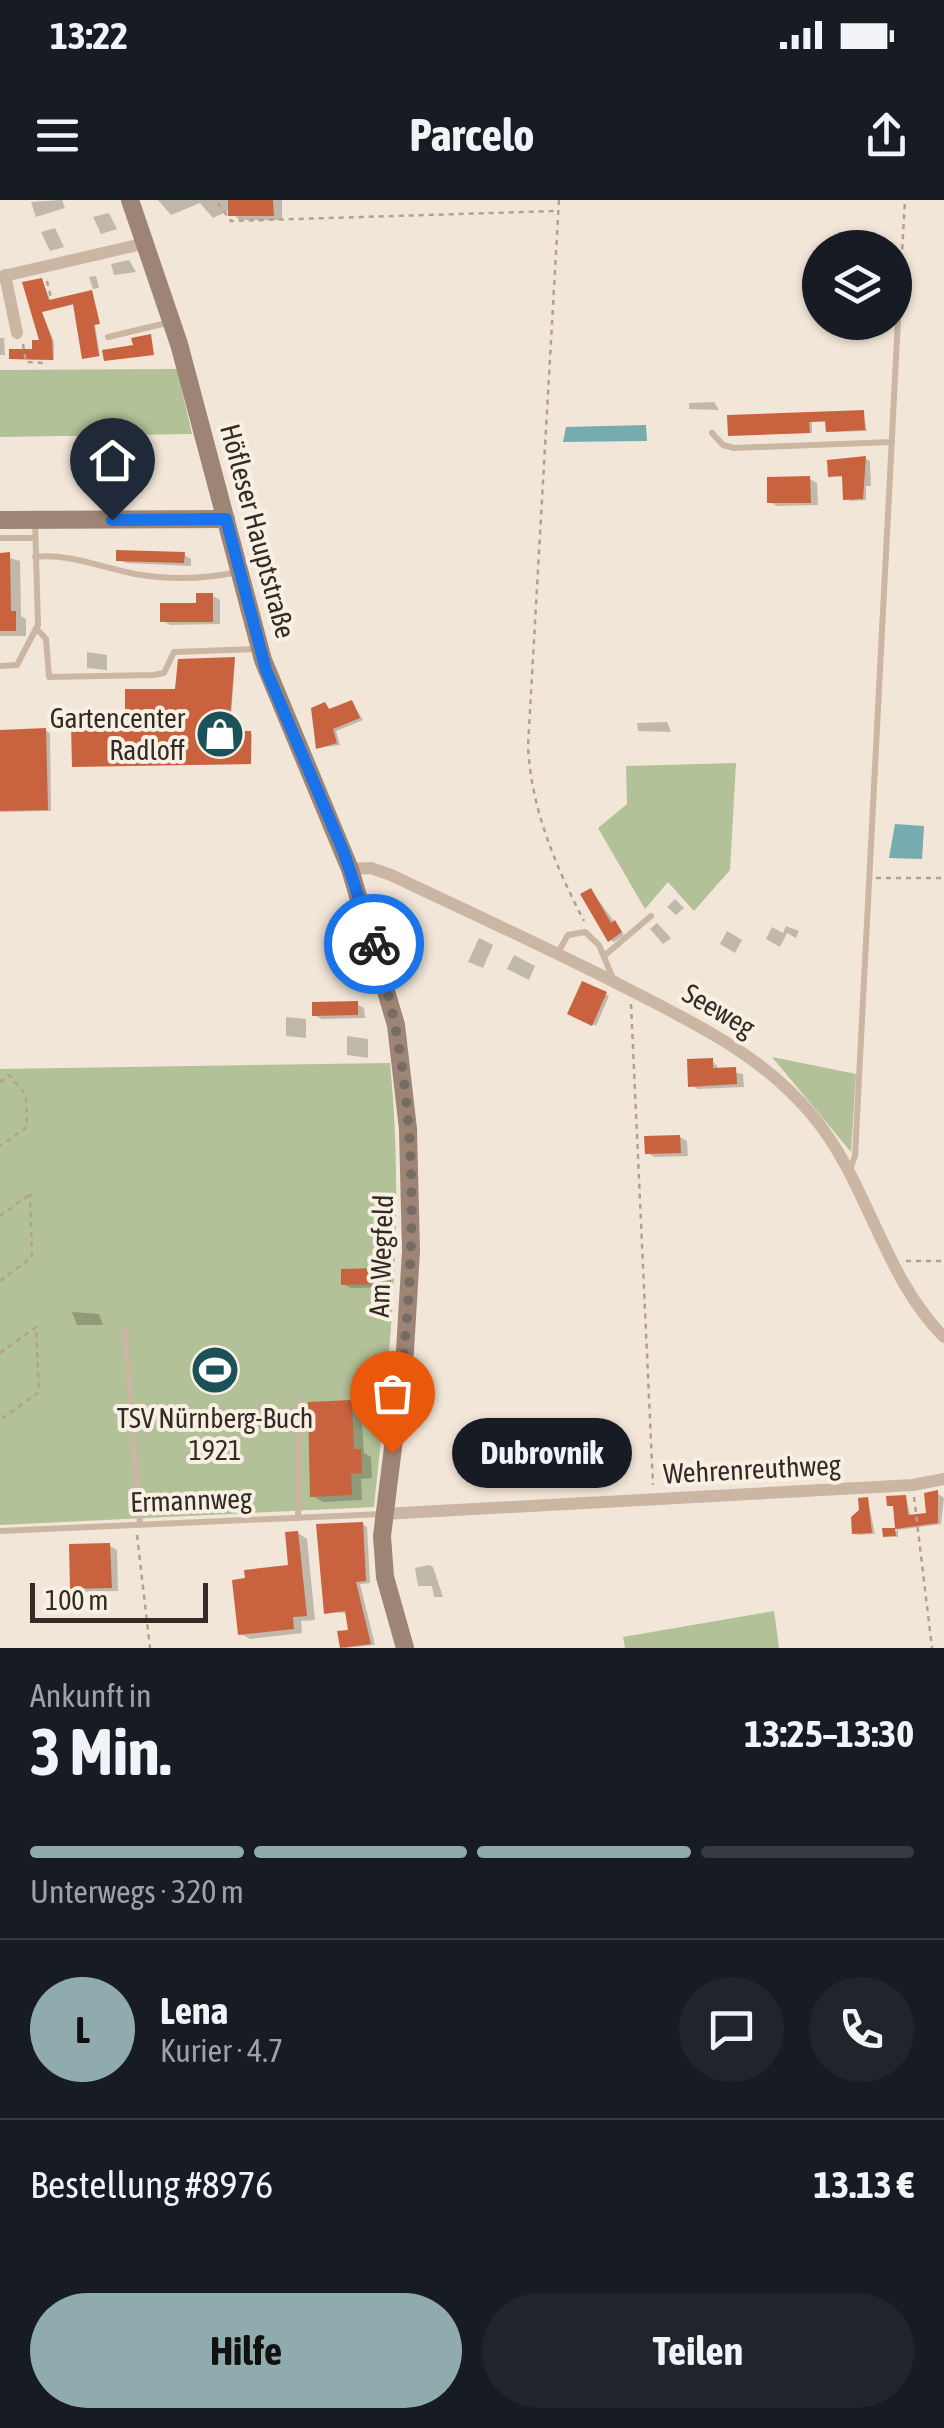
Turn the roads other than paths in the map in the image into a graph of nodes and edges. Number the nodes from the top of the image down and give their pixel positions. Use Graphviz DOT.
graph roads {
  1 [pos="130,200"];
  2 [pos="146,243"];
  3 [pos="3,276"];
  4 [pos="172,322"];
  5 [pos="17,333"];
  6 [pos="108,337"];
  7 [pos="897,340"];
  8 [pos="712,433"];
  9 [pos="892,442"];
  10 [pos="226,519"];
  11 [pos="0,520"];
  12 [pos="35,529"];
  13 [pos="0,538"];
  14 [pos="34,557"];
  15 [pos="239,572"];
  16 [pos="36,628"];
  17 [pos="260,649"];
  18 [pos="0,666"];
  19 [pos="350,870"];
  20 [pos="651,916"];
  21 [pos="557,954"];
  22 [pos="604,956"];
  23 [pos="614,982"];
  24 [pos="849,1172"];
  25 [pos="125,1331"];
  26 [pos="944,1337"];
  27 [pos="298,1401"];
  28 [pos="944,1480"];
  29 [pos="383,1514"];
  30 [pos="298,1518"];
  31 [pos="138,1524"];
  32 [pos="0,1530"];
  33 [pos="405,1648"];
  1 -- 2 [label="street, Höfleser Hauptstraße"];
  2 -- 3 [label="street"];
  2 -- 4 [label="street, Höfleser Hauptstraße"];
  3 -- 5 [label="street"];
  4 -- 6 [label="lane"];
  4 -- 10 [label="street, Höfleser Hauptstraße"];
  7 -- 9 [label="lane"];
  8 -- 9 [label="lane"];
  9 -- 24 [label="lane"];
  10 -- 12 [label="street"];
  10 -- 15 [label="street, Höfleser Hauptstraße"];
  11 -- 12 [label="street"];
  12 -- 13 [label="lane"];
  12 -- 14 [label="lane"];
  14 -- 15 [label="lane"];
  14 -- 16 [label="lane"];
  15 -- 17 [label="street, Höfleser Hauptstraße"];
  16 -- 17 [label="lane"];
  16 -- 18 [label="lane"];
  17 -- 19 [label="street, Höfleser Hauptstraße"];
  19 -- 21 [label="street, Seeweg"];
  19 -- 29 [label="street, Am Wegfeld"];
  20 -- 22 [label="lane"];
  21 -- 22 [label="lane"];
  21 -- 23 [label="street, Seeweg"];
  22 -- 23 [label="lane"];
  23 -- 24 [label="street, Seeweg"];
  24 -- 26 [label="street, Seeweg"];
  25 -- 31 [label="lane"];
  27 -- 30 [label="lane"];
  28 -- 29 [label="street, Wehrenreuthweg"];
  29 -- 30 [label="lane, Ermannweg"];
  29 -- 33 [label="street, Am Wegfeld"];
  30 -- 31 [label="lane, Ermannweg"];
  31 -- 32 [label="lane, Ermannweg"];
}
